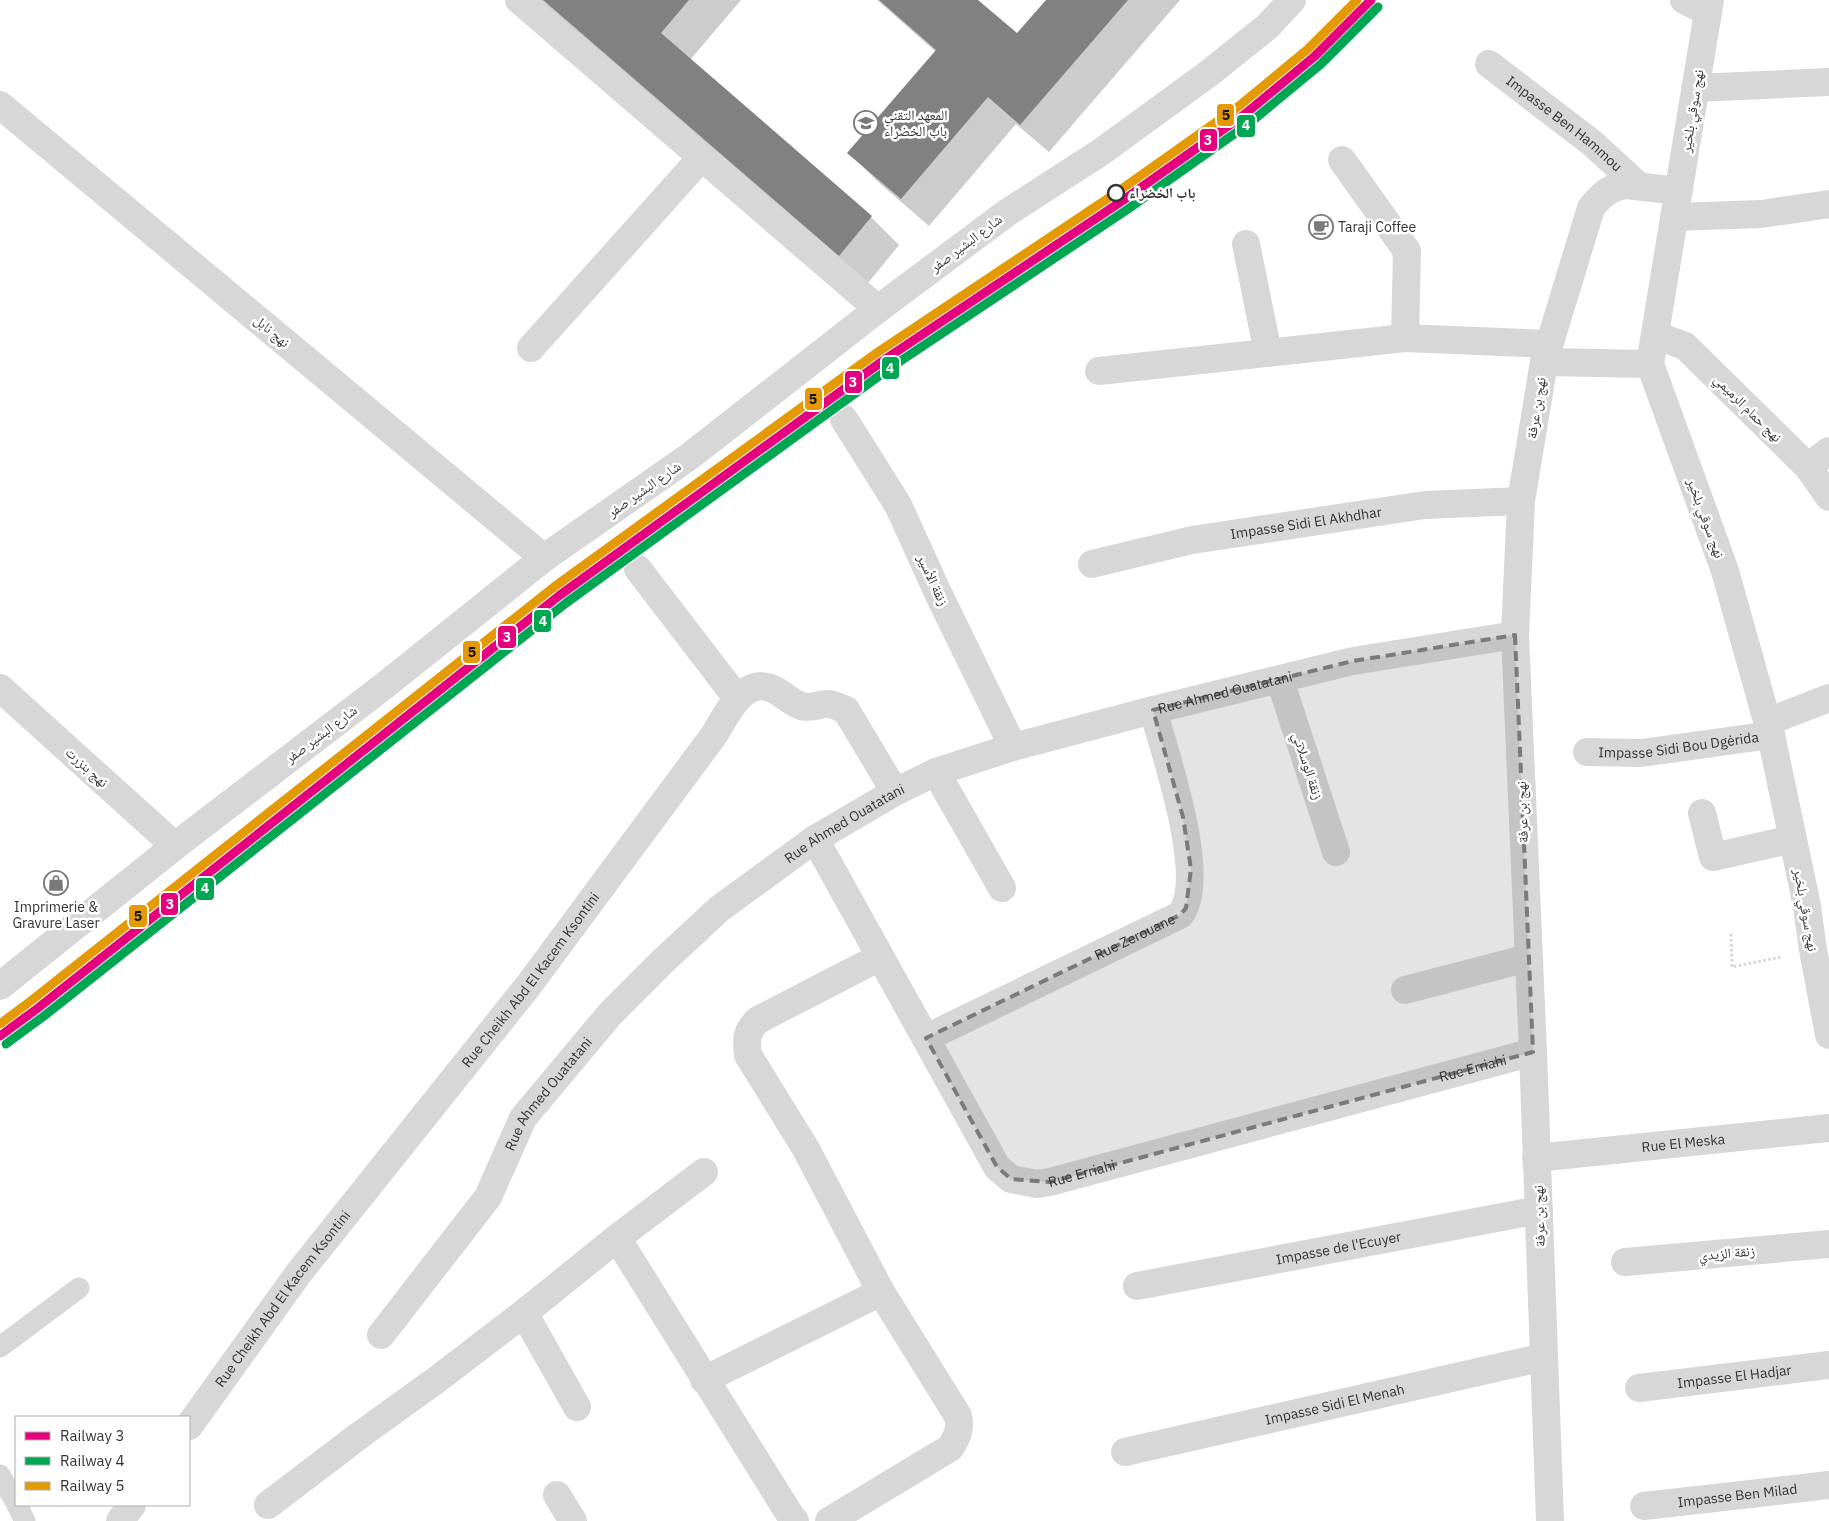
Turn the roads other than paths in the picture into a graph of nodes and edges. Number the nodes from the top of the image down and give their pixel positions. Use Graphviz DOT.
graph roads {
  1 [pos="519,0"];
  2 [pos="1292,0"];
  3 [pos="1700,4"];
  4 [pos="1489,64"];
  5 [pos="1829,82"];
  6 [pos="1696,88"];
  7 [pos="0,105"];
  8 [pos="702,157"];
  9 [pos="1342,160"];
  10 [pos="1639,186"];
  11 [pos="1678,191"];
  12 [pos="1829,204"];
  13 [pos="1674,217"];
  14 [pos="1246,244"];
  15 [pos="878,309"];
  16 [pos="1655,336"];
  17 [pos="1405,338"];
  18 [pos="531,348"];
  19 [pos="1268,353"];
  20 [pos="1546,353"];
  21 [pos="1650,364"];
  22 [pos="1099,371"];
  23 [pos="844,419"];
  24 [pos="1818,459"];
  25 [pos="1829,497"];
  26 [pos="1521,501"];
  27 [pos="544,558"];
  28 [pos="1092,564"];
  29 [pos="638,569"];
  30 [pos="1515,635"];
  31 [pos="1280,680"];
  32 [pos="0,688"];
  33 [pos="736,698"];
  34 [pos="1829,698"];
  35 [pos="1153,710"];
  36 [pos="1769,728"];
  37 [pos="1013,746"];
  38 [pos="1587,752"];
  39 [pos="936,772"];
  40 [pos="894,792"];
  41 [pos="1702,813"];
  42 [pos="815,839"];
  43 [pos="1793,839"];
  44 [pos="175,846"];
  45 [pos="1336,852"];
  46 [pos="1002,888"];
  47 [pos="880,956"];
  48 [pos="1528,958"];
  49 [pos="0,986"];
  50 [pos="1405,990"];
  51 [pos="1829,1035"];
  52 [pos="926,1038"];
  53 [pos="1533,1052"];
  54 [pos="1829,1128"];
  55 [pos="1536,1158"];
  56 [pos="704,1172"];
  57 [pos="1539,1210"];
  58 [pos="617,1238"];
  59 [pos="1829,1244"];
  60 [pos="1625,1262"];
  61 [pos="1137,1286"];
  62 [pos="79,1288"];
  63 [pos="881,1292"];
  64 [pos="524,1314"];
  65 [pos="381,1335"];
  66 [pos="0,1347"];
  67 [pos="1544,1356"];
  68 [pos="1829,1364"];
  69 [pos="704,1380"];
  70 [pos="1639,1388"];
  71 [pos="577,1407"];
  72 [pos="190,1425"];
  73 [pos="1125,1452"];
  74 [pos="0,1475"];
  75 [pos="1829,1486"];
  76 [pos="558,1495"];
  77 [pos="15,1501"];
  78 [pos="268,1505"];
  79 [pos="18,1506"];
  80 [pos="131,1506"];
  81 [pos="1644,1506"];
  82 [pos="25,1521"];
  83 [pos="120,1521"];
  84 [pos="573,1521"];
  85 [pos="795,1521"];
  86 [pos="829,1521"];
  87 [pos="1550,1521"];
  1 -- 8 [label="street"];
  2 -- 15 [label="street, شارع البشير صفر"];
  3 -- 6 [label="street, نهج سوقي بلخير"];
  4 -- 10 [label="street, Impasse Ben Hammou"];
  5 -- 6 [label="street"];
  6 -- 11 [label="street, نهج سوقي بلخير"];
  7 -- 27 [label="street, نهج نابل"];
  8 -- 15 [label="street"];
  8 -- 18 [label="street"];
  9 -- 17 [label="street"];
  10 -- 11 [label="street, نهج بن عرفة"];
  10 -- 20 [label="street, نهج بن عرفة"];
  11 -- 13 [label="street, نهج سوقي بلخير"];
  12 -- 13 [label="street"];
  13 -- 16 [label="street, نهج سوقي بلخير"];
  14 -- 19 [label="street"];
  15 -- 27 [label="street, شارع البشير صفر"];
  16 -- 21 [label="street, نهج سوقي بلخير"];
  16 -- 24 [label="street, نهج حمام الرميمي"];
  17 -- 19 [label="street"];
  17 -- 20 [label="street"];
  19 -- 22 [label="street"];
  20 -- 21 [label="street"];
  20 -- 26 [label="street, نهج بن عرفة"];
  21 -- 36 [label="street, نهج سوقي بلخير"];
  23 -- 37 [label="street, زنقة الأسير"];
  24 -- 25 [label="street, نهج حمام الرميمي"];
  26 -- 28 [label="street, Impasse Sidi El Akhdhar"];
  26 -- 30 [label="street, نهج بن عرفة"];
  27 -- 44 [label="street, شارع البشير صفر"];
  29 -- 33 [label="street"];
  30 -- 31 [label="street, Rue Ahmed Ouatatani"];
  30 -- 48 [label="street, نهج بن عرفة"];
  31 -- 35 [label="street, Rue Ahmed Ouatatani"];
  31 -- 45 [label="street, زنقة الوسلاتي"];
  32 -- 44 [label="street, نهج بنزرت"];
  33 -- 40 [label="street"];
  33 -- 72 [label="street, Rue Cheikh Abd El Kacem Ksontini"];
  34 -- 36 [label="street, Impasse Sidi Bou Dgėrida"];
  35 -- 37 [label="street, Rue Ahmed Ouatatani"];
  35 -- 52 [label="street, Rue Zerouane"];
  36 -- 38 [label="street, Impasse Sidi Bou Dgėrida"];
  36 -- 43 [label="street, نهج سوقي بلخير"];
  37 -- 39 [label="street, Rue Ahmed Ouatatani"];
  39 -- 40 [label="street, Rue Ahmed Ouatatani"];
  39 -- 46 [label="street"];
  40 -- 42 [label="street, Rue Ahmed Ouatatani"];
  41 -- 43 [label="street"];
  42 -- 47 [label="street, Rue Erriahi"];
  42 -- 65 [label="street, Rue Ahmed Ouatatani"];
  43 -- 51 [label="street, نهج سوقي بلخير"];
  44 -- 49 [label="street, شارع البشير صفر"];
  47 -- 52 [label="street, Rue Erriahi"];
  47 -- 63 [label="street"];
  48 -- 50 [label="street"];
  48 -- 53 [label="street, نهج بن عرفة"];
  52 -- 53 [label="street, Rue Erriahi"];
  53 -- 55 [label="street, نهج بن عرفة"];
  54 -- 55 [label="street, Rue El Meska"];
  55 -- 57 [label="street, نهج بن عرفة"];
  56 -- 58 [label="street"];
  57 -- 61 [label="street, Impasse de l'Ecuyer"];
  57 -- 67 [label="street, نهج بن عرفة"];
  58 -- 64 [label="street"];
  58 -- 69 [label="street"];
  59 -- 60 [label="street, زنقة الزيدي"];
  62 -- 66 [label="lane"];
  63 -- 69 [label="street"];
  63 -- 86 [label="street"];
  64 -- 71 [label="street"];
  64 -- 78 [label="street"];
  67 -- 73 [label="street, Impasse Sidi El Menah"];
  67 -- 87 [label="street, نهج بن عرفة"];
  68 -- 70 [label="street, Impasse El Hadjar"];
  69 -- 85 [label="street"];
  74 -- 77 [label="lane"];
  75 -- 81 [label="street, Impasse Ben Milad"];
  76 -- 84 [label="street"];
  79 -- 82 [label="lane"];
  80 -- 83 [label="street"];
}
